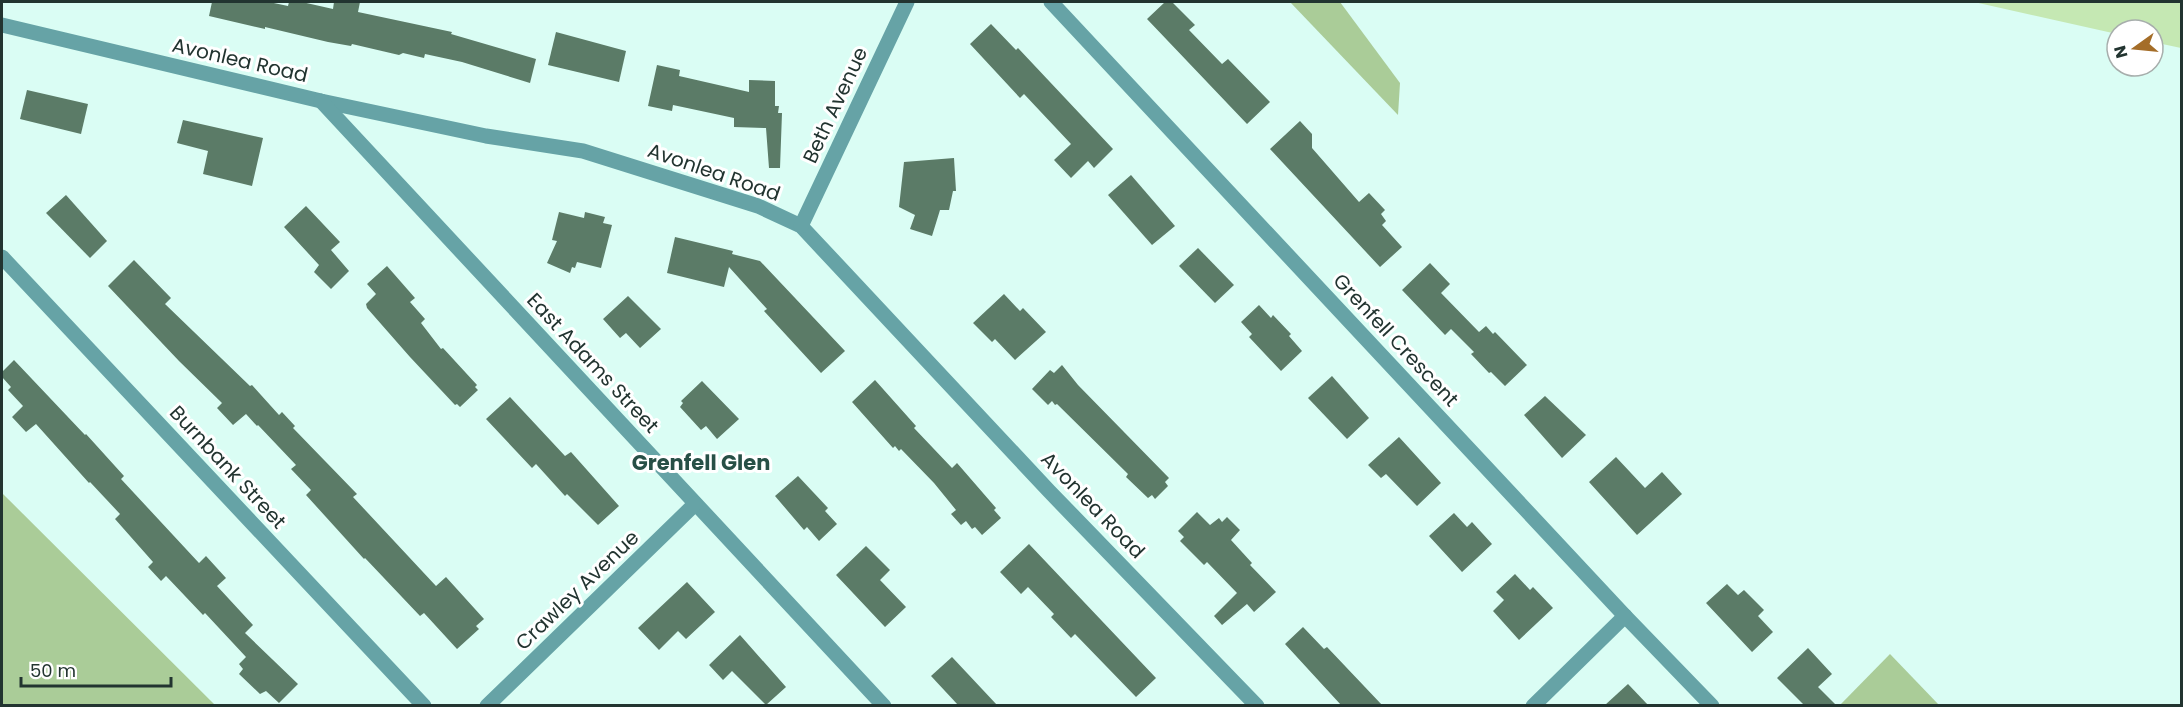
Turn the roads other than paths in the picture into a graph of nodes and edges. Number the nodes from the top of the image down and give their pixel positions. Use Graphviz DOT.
graph roads {
  1 [pos="907,2"];
  2 [pos="1051,2"];
  3 [pos="2,25"];
  4 [pos="321,101"];
  5 [pos="801,226"];
  6 [pos="2,257"];
  7 [pos="696,504"];
  8 [pos="1625,616"];
  9 [pos="424,705"];
  10 [pos="487,705"];
  11 [pos="884,705"];
  12 [pos="1257,705"];
  13 [pos="1533,705"];
  14 [pos="1712,705"];
  1 -- 5 [label="street, Beth Avenue"];
  2 -- 8 [label="street, Grenfell Crescent"];
  3 -- 4 [label="street, Avonlea Road"];
  4 -- 5 [label="street, Avonlea Road"];
  4 -- 7 [label="street, East Adams Street"];
  5 -- 12 [label="street, Avonlea Road"];
  6 -- 9 [label="street, Burnbank Street"];
  7 -- 10 [label="street, Crawley Avenue"];
  7 -- 11 [label="street, East Adams Street"];
  8 -- 13 [label="street"];
  8 -- 14 [label="street, Grenfell Crescent"];
}
